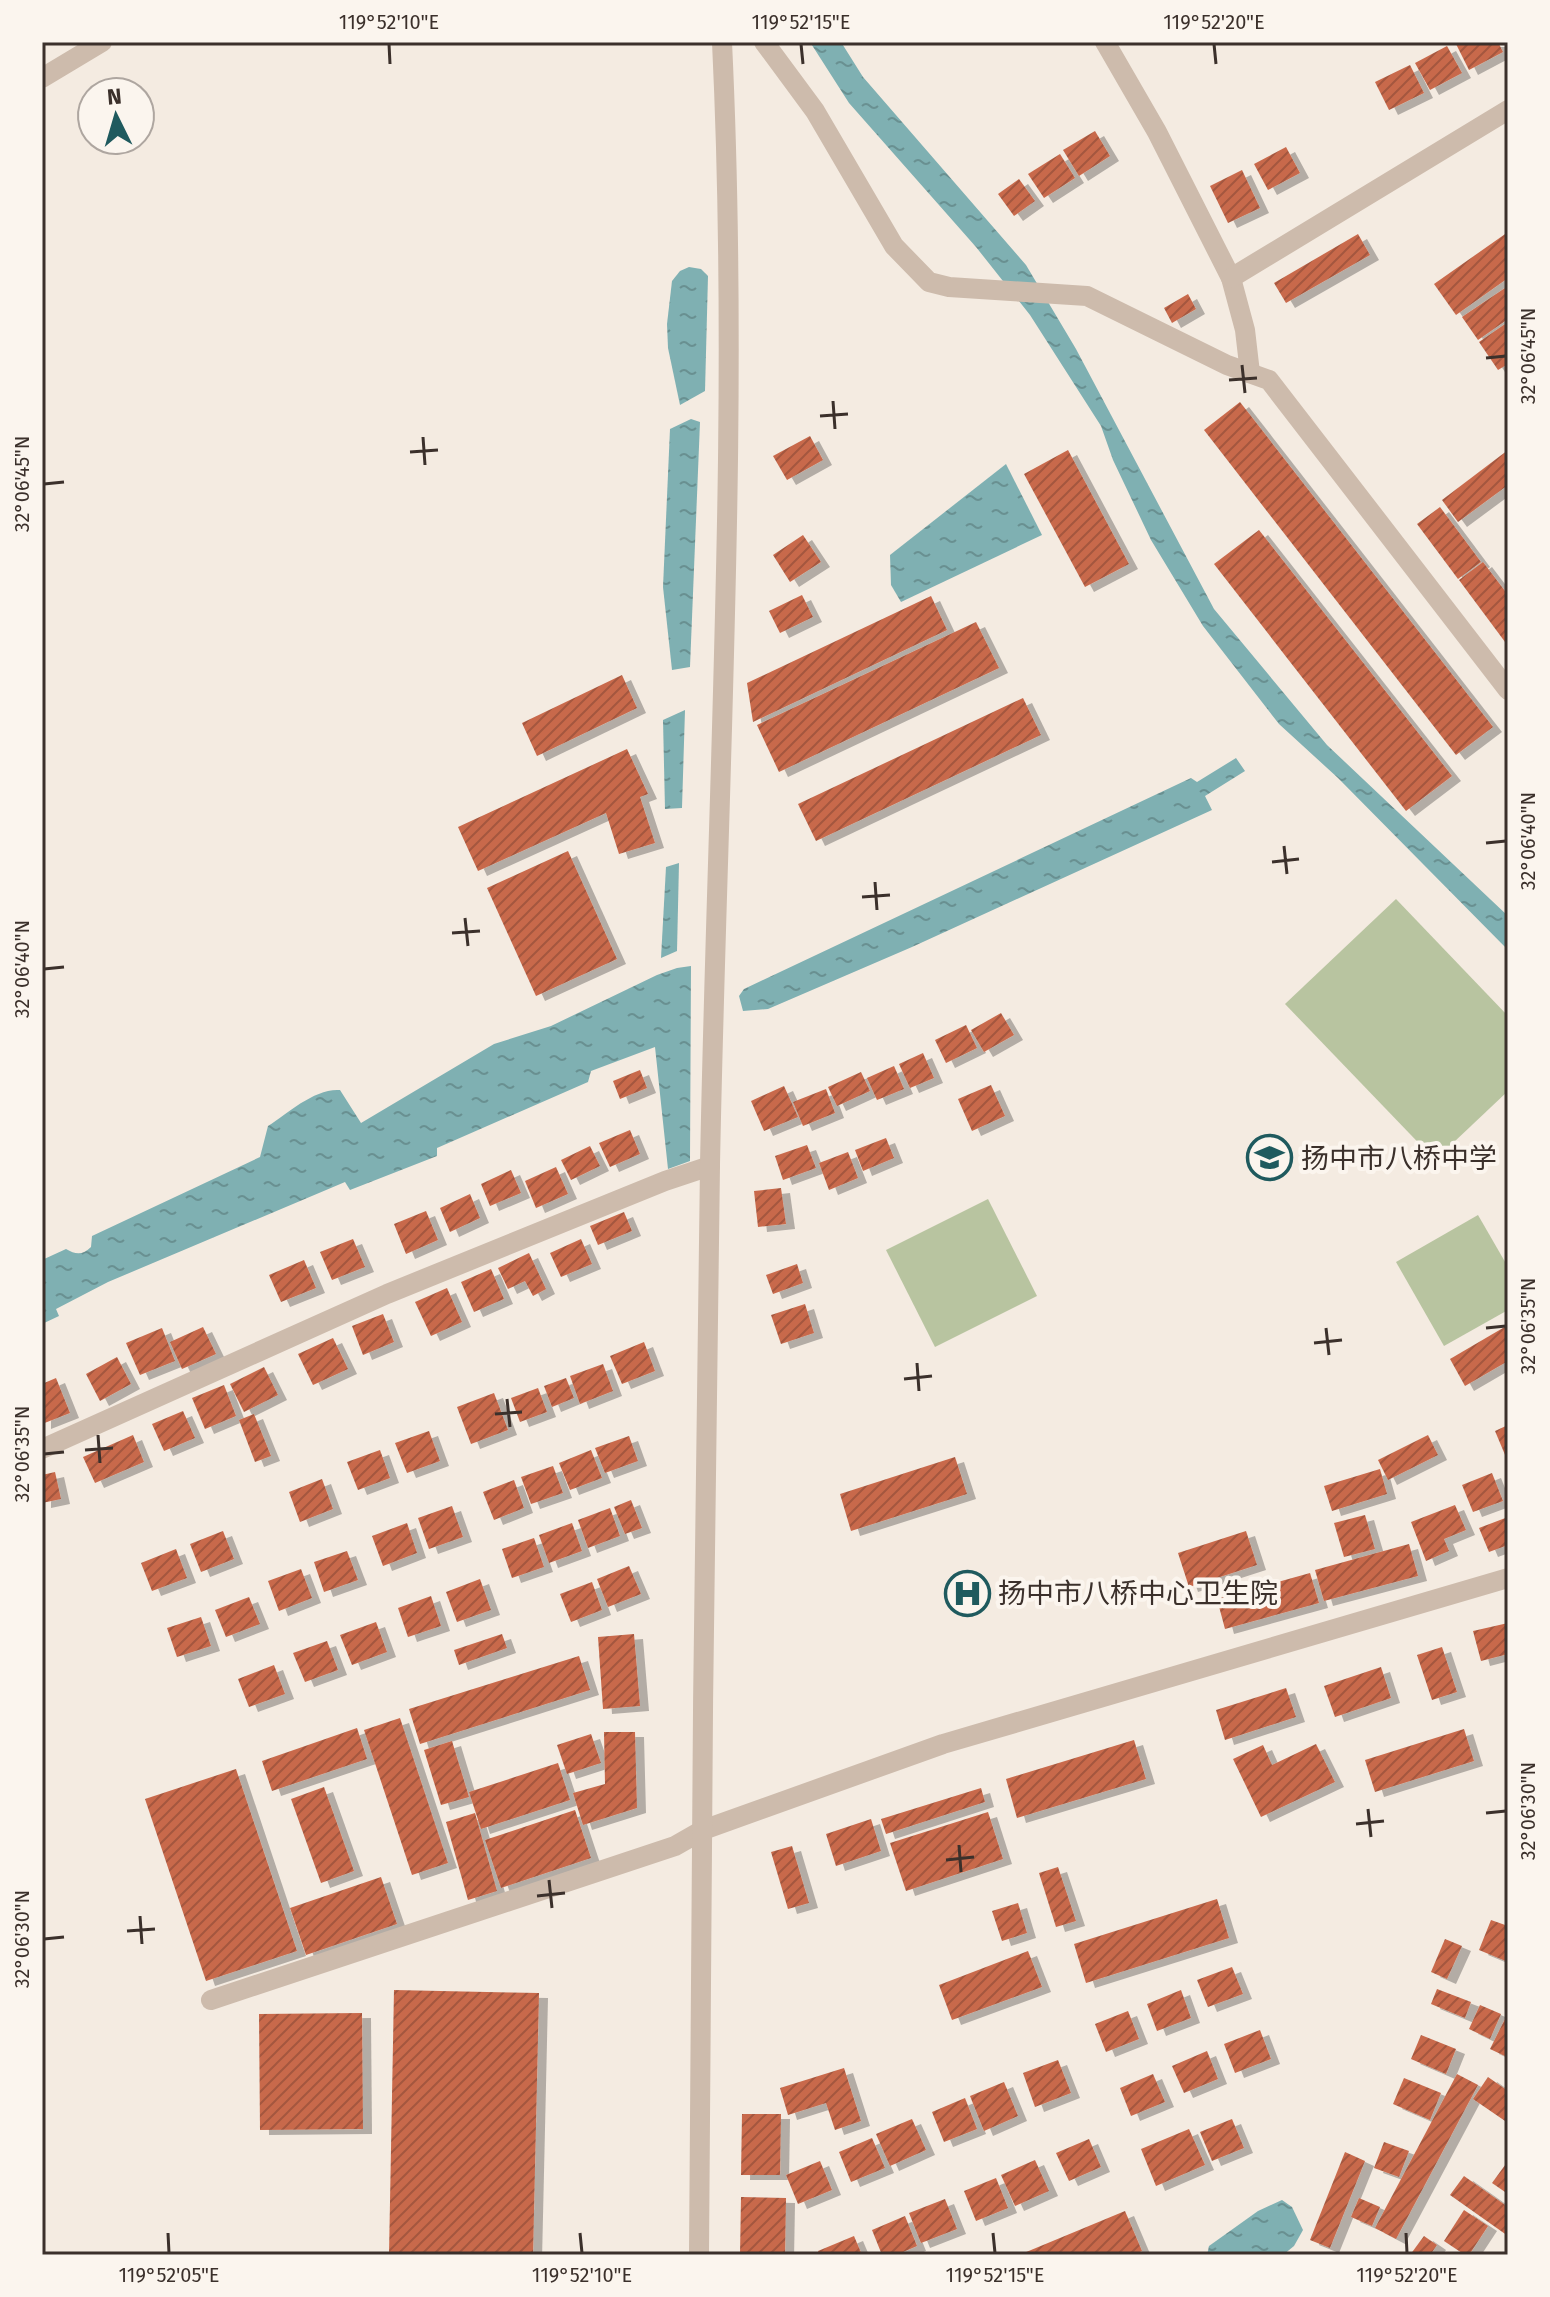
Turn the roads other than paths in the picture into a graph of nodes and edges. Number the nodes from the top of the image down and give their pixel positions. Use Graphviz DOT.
graph roads {
  1 [pos="102,42"];
  2 [pos="722,42"];
  3 [pos="764,42"];
  4 [pos="1105,42"];
  5 [pos="42,78"];
  6 [pos="1508,110"];
  7 [pos="1231,278"];
  8 [pos="1250,373"];
  9 [pos="1508,690"];
  10 [pos="710,1166"];
  11 [pos="42,1449"];
  12 [pos="1508,1578"];
  13 [pos="703,1830"];
  14 [pos="211,2000"];
  15 [pos="699,2255"];
  1 -- 5 [label="street"];
  2 -- 10 [label="street"];
  3 -- 8 [label="street"];
  4 -- 7 [label="street"];
  6 -- 7 [label="street"];
  7 -- 8 [label="street"];
  8 -- 9 [label="street"];
  10 -- 11 [label="street"];
  10 -- 13 [label="street"];
  12 -- 13 [label="street"];
  13 -- 14 [label="street"];
  13 -- 15 [label="street"];
}
